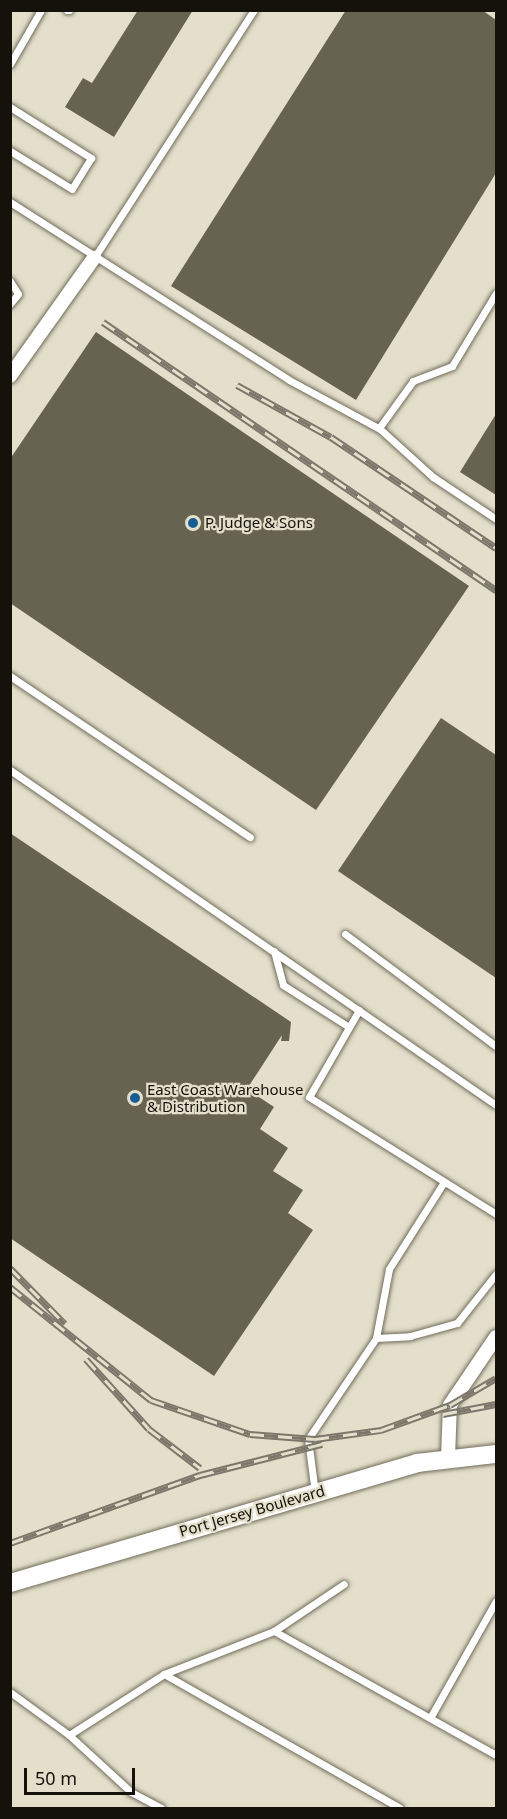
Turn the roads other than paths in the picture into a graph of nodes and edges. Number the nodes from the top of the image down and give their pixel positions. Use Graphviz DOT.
graph roads {
  1 [pos="41,10"];
  2 [pos="254,10"];
  3 [pos="10,64"];
  4 [pos="10,107"];
  5 [pos="10,151"];
  6 [pos="10,202"];
  7 [pos="94,258"];
  8 [pos="10,281"];
  9 [pos="496,293"];
  10 [pos="10,304"];
  11 [pos="10,376"];
  12 [pos="379,428"];
  13 [pos="496,519"];
  14 [pos="10,676"];
  15 [pos="10,770"];
  16 [pos="250,837"];
  17 [pos="345,934"];
  18 [pos="274,951"];
  19 [pos="359,1010"];
  20 [pos="349,1027"];
  21 [pos="496,1046"];
  22 [pos="496,1105"];
  23 [pos="444,1182"];
  24 [pos="496,1215"];
  25 [pos="496,1274"];
  26 [pos="496,1336"];
  27 [pos="376,1338"];
  28 [pos="496,1454"];
  29 [pos="448,1457"];
  30 [pos="315,1493"];
  31 [pos="10,1583"];
  32 [pos="344,1584"];
  33 [pos="496,1601"];
  34 [pos="274,1631"];
  35 [pos="164,1674"];
  36 [pos="10,1692"];
  37 [pos="430,1718"];
  38 [pos="69,1735"];
  39 [pos="496,1755"];
  40 [pos="161,1809"];
  41 [pos="400,1809"];
  1 -- 3 [label="lane"];
  2 -- 7 [label="lane"];
  4 -- 5 [label="lane"];
  6 -- 7 [label="lane"];
  7 -- 11 [label="street"];
  7 -- 12 [label="lane"];
  8 -- 10 [label="lane"];
  9 -- 12 [label="lane"];
  12 -- 13 [label="lane"];
  14 -- 16 [label="lane"];
  15 -- 18 [label="lane"];
  17 -- 21 [label="lane"];
  18 -- 19 [label="lane"];
  18 -- 20 [label="lane"];
  19 -- 20 [label="lane"];
  19 -- 22 [label="lane"];
  20 -- 23 [label="lane"];
  23 -- 24 [label="lane"];
  23 -- 27 [label="lane"];
  25 -- 27 [label="lane"];
  26 -- 29 [label="street"];
  27 -- 30 [label="lane"];
  28 -- 29 [label="street, Port Jersey Boulevard"];
  29 -- 30 [label="street, Port Jersey Boulevard"];
  30 -- 31 [label="street, Port Jersey Boulevard"];
  32 -- 34 [label="lane"];
  33 -- 37 [label="lane"];
  34 -- 35 [label="lane"];
  34 -- 37 [label="lane"];
  35 -- 38 [label="lane"];
  35 -- 41 [label="lane"];
  36 -- 38 [label="lane"];
  37 -- 39 [label="lane"];
  38 -- 40 [label="lane"];
}
